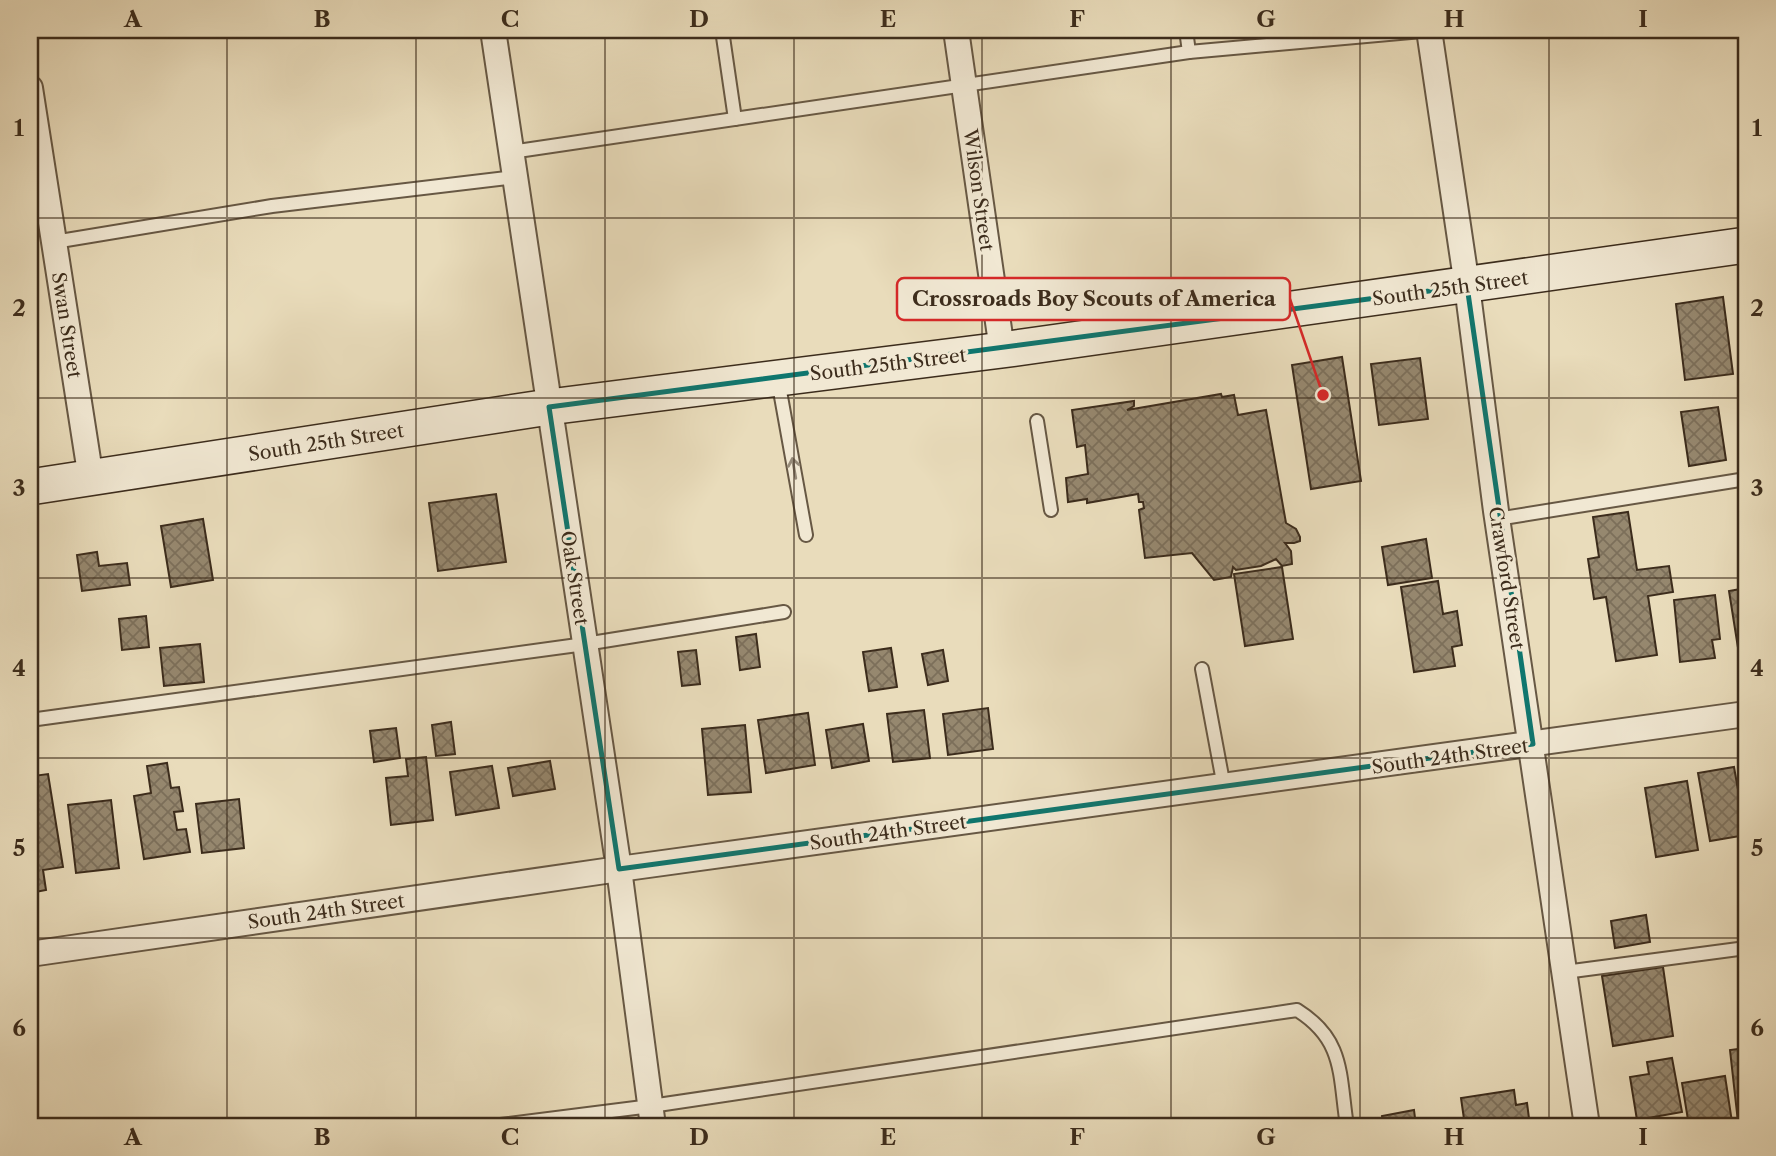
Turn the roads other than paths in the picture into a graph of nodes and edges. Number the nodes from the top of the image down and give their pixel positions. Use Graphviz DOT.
graph roads {
  1 [pos="493,30"];
  2 [pos="722,30"];
  3 [pos="956,30"];
  4 [pos="1186,30"];
  5 [pos="1431,30"];
  6 [pos="1189,52"];
  7 [pos="964,86"];
  8 [pos="30,88"];
  9 [pos="734,120"];
  10 [pos="513,165"];
  11 [pos="54,242"];
  12 [pos="1746,245"];
  13 [pos="1467,286"];
  14 [pos="1002,350"];
  15 [pos="778,378"];
  16 [pos="549,407"];
  17 [pos="1037,421"];
  18 [pos="91,479"];
  19 [pos="1746,479"];
  20 [pos="30,487"];
  21 [pos="1051,510"];
  22 [pos="1497,519"];
  23 [pos="806,535"];
  24 [pos="784,611"];
  25 [pos="585,644"];
  26 [pos="1202,669"];
  27 [pos="1746,714"];
  28 [pos="30,720"];
  29 [pos="1533,744"];
  30 [pos="1224,787"];
  31 [pos="619,869"];
  32 [pos="1746,948"];
  33 [pos="30,954"];
  34 [pos="1565,972"];
  35 [pos="652,1116"];
  36 [pos="492,1126"];
  37 [pos="1347,1126"];
  38 [pos="1587,1126"];
  1 -- 10 [label="street, Oak Street"];
  2 -- 9 [label="lane"];
  3 -- 7 [label="street, Wilson Street"];
  4 -- 6 [label="lane"];
  5 -- 6 [label="lane"];
  5 -- 13 [label="street, Crawford Street"];
  6 -- 7 [label="lane"];
  7 -- 9 [label="lane"];
  7 -- 14 [label="street, Wilson Street"];
  8 -- 11 [label="street, Swan Street"];
  9 -- 10 [label="lane"];
  10 -- 11 [label="lane"];
  10 -- 16 [label="street, Oak Street"];
  11 -- 18 [label="street, Swan Street"];
  12 -- 13 [label="main road, South 25th Street"];
  13 -- 14 [label="main road, South 25th Street"];
  13 -- 22 [label="street, Crawford Street"];
  14 -- 15 [label="main road, South 25th Street"];
  15 -- 16 [label="main road, South 25th Street"];
  23 -- 15 [label="lane, one-way"];
  16 -- 18 [label="main road, South 25th Street"];
  16 -- 25 [label="street, Oak Street"];
  17 -- 21 [label="lane"];
  18 -- 20 [label="main road, South 25th Street"];
  19 -- 22 [label="lane"];
  22 -- 29 [label="street, Crawford Street"];
  24 -- 25 [label="lane"];
  25 -- 28 [label="lane"];
  25 -- 31 [label="street, Oak Street"];
  26 -- 30 [label="lane"];
  27 -- 29 [label="street, South 24th Street"];
  29 -- 30 [label="street, South 24th Street"];
  29 -- 34 [label="street, Crawford Street"];
  30 -- 31 [label="street, South 24th Street"];
  31 -- 33 [label="street, South 24th Street"];
  31 -- 35 [label="street, Oak Street"];
  32 -- 34 [label="lane"];
  34 -- 38 [label="street, Crawford Street"];
  35 -- 36 [label="lane"];
  35 -- 37 [label="lane"];
}
